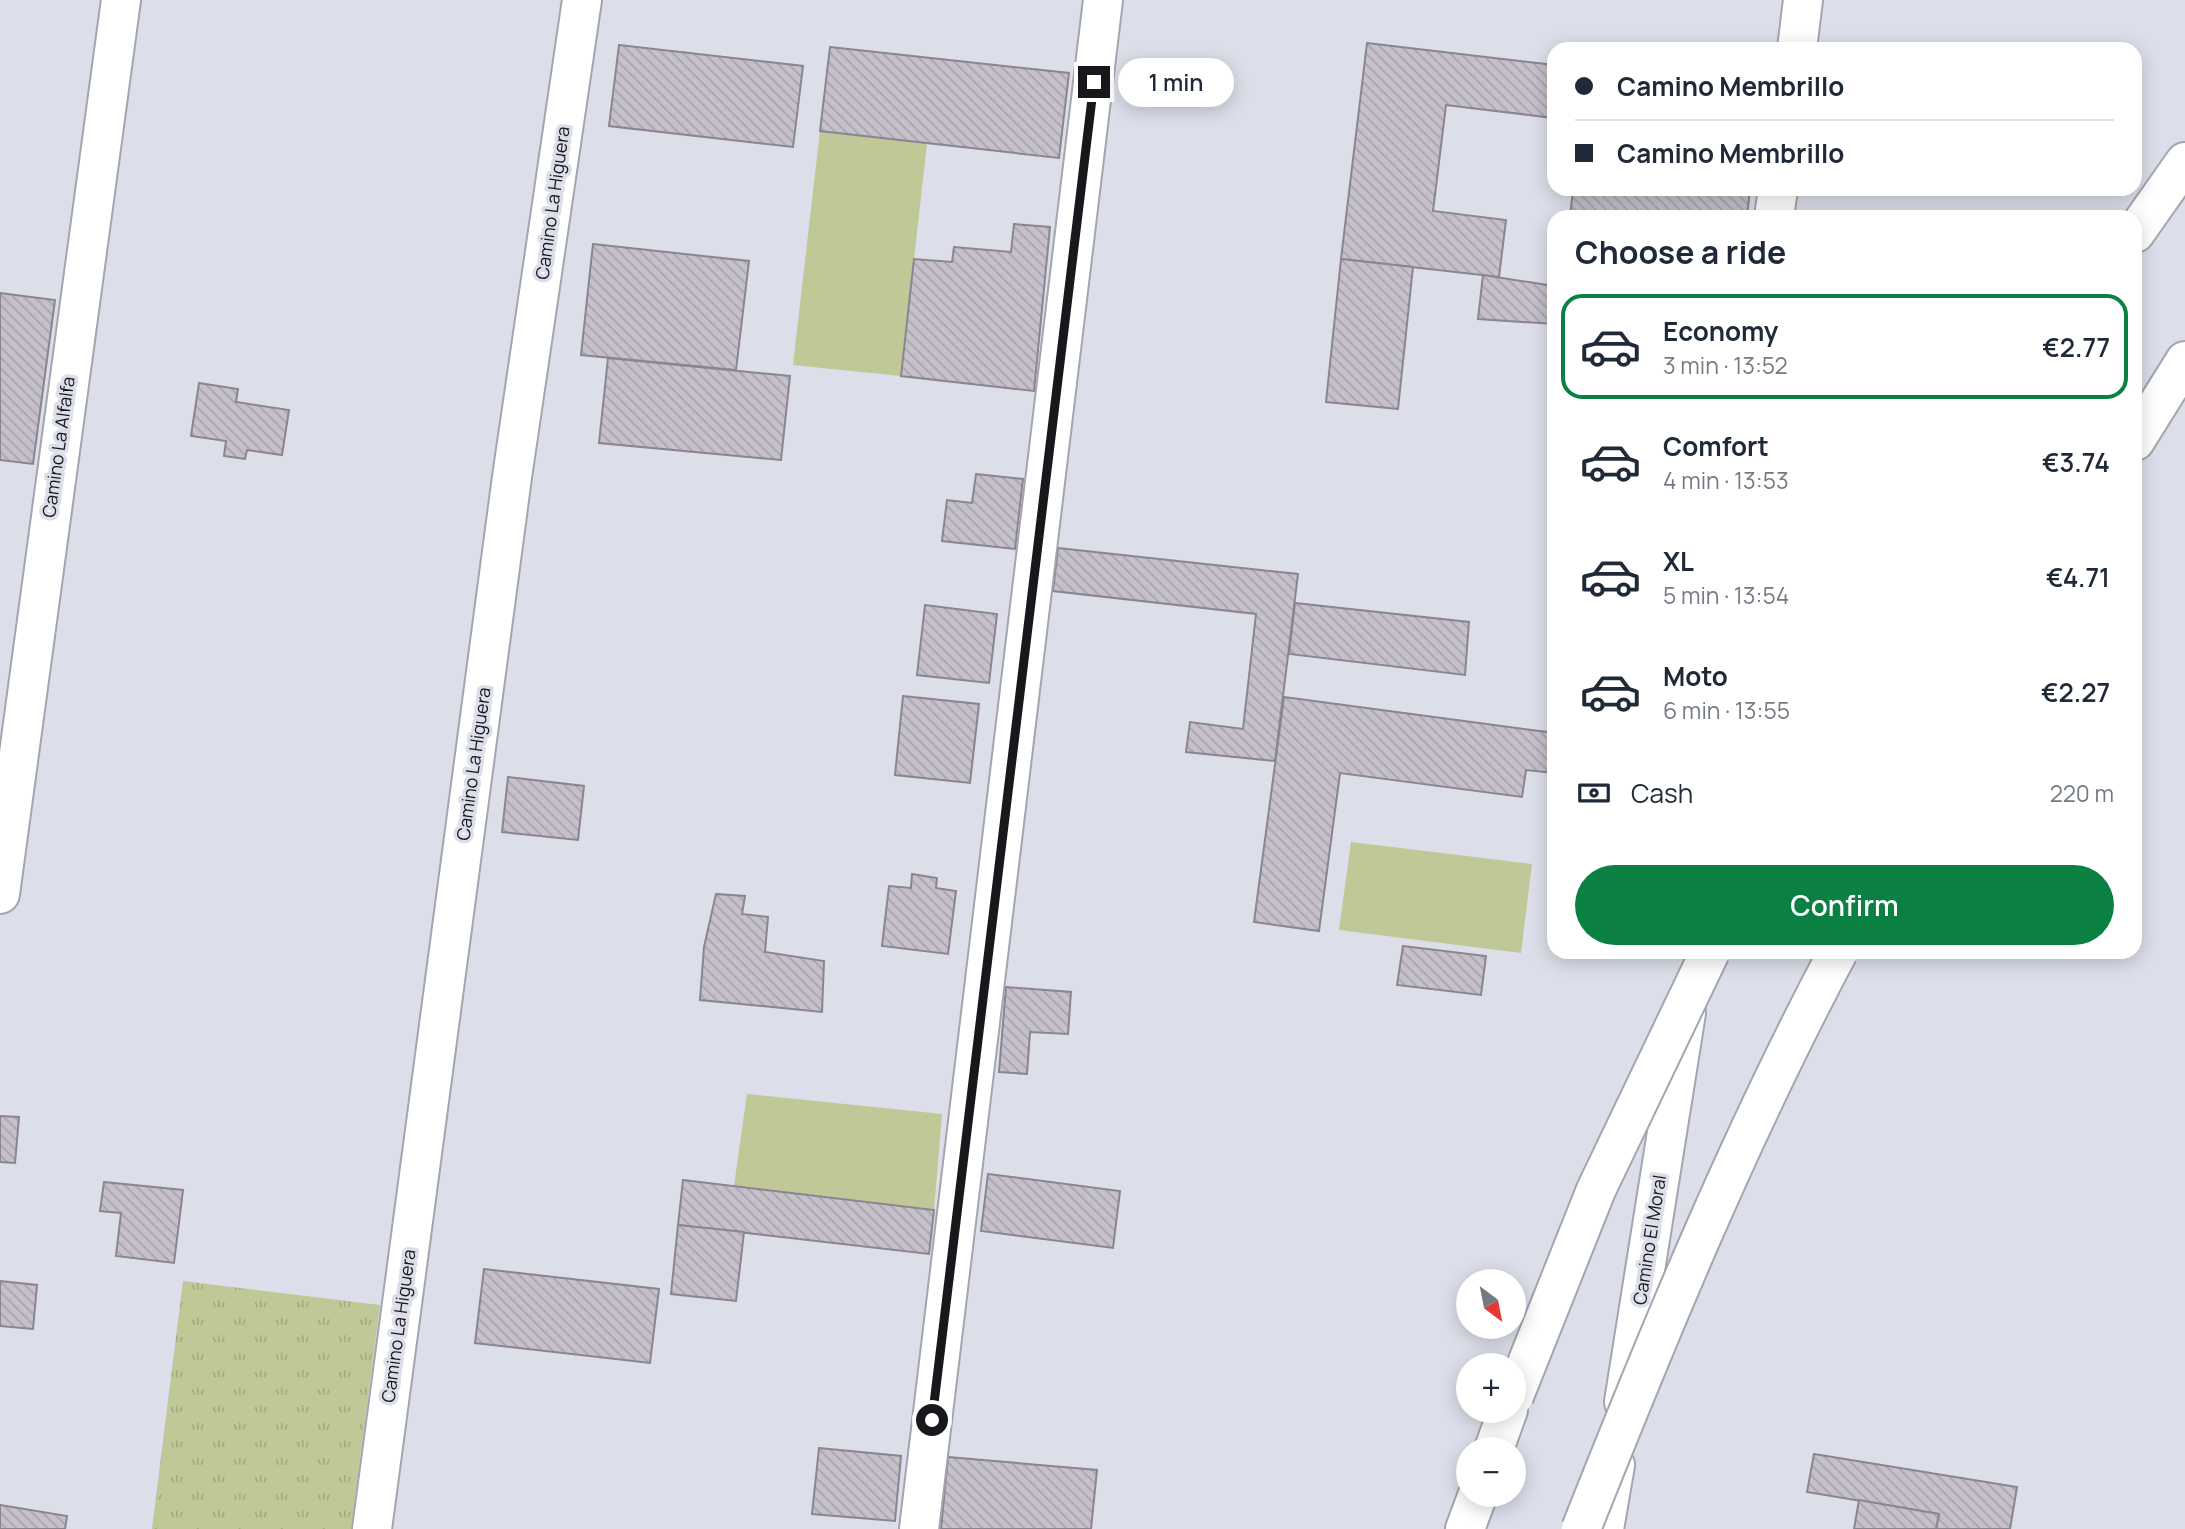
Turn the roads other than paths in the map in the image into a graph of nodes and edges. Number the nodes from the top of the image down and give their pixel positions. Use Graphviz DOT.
graph roads {
  1 [pos="121,0"];
  2 [pos="582,0"];
  3 [pos="1103,0"];
  4 [pos="1803,0"];
  5 [pos="1798,42"];
  6 [pos="2185,162"];
  7 [pos="2142,223"];
  8 [pos="2185,360"];
  9 [pos="2142,430"];
  10 [pos="0,894"];
  11 [pos="1695,959"];
  12 [pos="1707,959"];
  13 [pos="1834,959"];
  14 [pos="1526,1365"];
  15 [pos="1473,1507"];
  16 [pos="373,1529"];
  17 [pos="919,1529"];
  18 [pos="1465,1529"];
  19 [pos="1581,1529"];
  20 [pos="1604,1529"];
  1 -- 10 [label="main road, Camino La Alfalfa"];
  2 -- 16 [label="main road, Camino La Higuera"];
  3 -- 17 [label="main road"];
  4 -- 5 [label="main road"];
  6 -- 7 [label="main road"];
  8 -- 9 [label="main road"];
  11 -- 20 [label="main road, Camino El Moral"];
  12 -- 14 [label="main road, bridge"];
  13 -- 19 [label="main road, bridge"];
  15 -- 18 [label="main road"];
}
